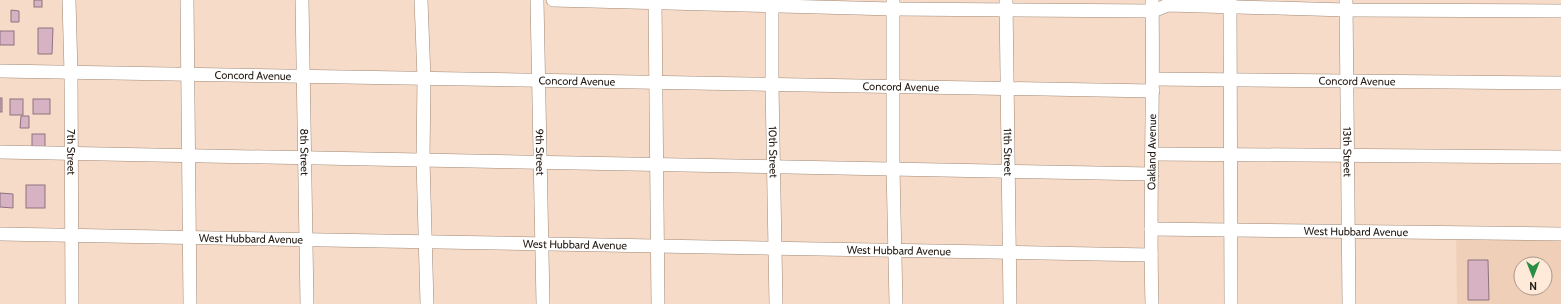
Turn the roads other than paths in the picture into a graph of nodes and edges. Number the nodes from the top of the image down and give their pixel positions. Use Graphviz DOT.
graph roads {
  1 [pos="69,0"];
  2 [pos="187,0"];
  3 [pos="302,0"];
  4 [pos="421,0"];
  5 [pos="537,0"];
  6 [pos="553,0"];
  7 [pos="655,1"];
  8 [pos="772,3"];
  9 [pos="1230,3"];
  10 [pos="893,4"];
  11 [pos="1006,5"];
  12 [pos="1346,5"];
  13 [pos="1152,6"];
  14 [pos="1561,11"];
  15 [pos="0,71"];
  16 [pos="71,72"];
  17 [pos="188,74"];
  18 [pos="302,76"];
  19 [pos="424,78"];
  20 [pos="1230,79"];
  21 [pos="537,80"];
  22 [pos="1347,80"];
  23 [pos="656,82"];
  24 [pos="1561,83"];
  25 [pos="772,85"];
  26 [pos="1153,85"];
  27 [pos="892,87"];
  28 [pos="1008,89"];
  29 [pos="0,152"];
  30 [pos="71,154"];
  31 [pos="1152,154"];
  32 [pos="188,155"];
  33 [pos="1230,155"];
  34 [pos="1348,156"];
  35 [pos="1561,157"];
  36 [pos="304,158"];
  37 [pos="423,160"];
  38 [pos="540,163"];
  39 [pos="657,165"];
  40 [pos="774,168"];
  41 [pos="892,168"];
  42 [pos="1008,171"];
  43 [pos="1152,174"];
  44 [pos="1151,229"];
  45 [pos="1231,230"];
  46 [pos="1348,231"];
  47 [pos="0,234"];
  48 [pos="1561,234"];
  49 [pos="72,235"];
  50 [pos="190,237"];
  51 [pos="306,239"];
  52 [pos="426,242"];
  53 [pos="542,244"];
  54 [pos="657,246"];
  55 [pos="775,248"];
  56 [pos="896,250"];
  57 [pos="1009,252"];
  58 [pos="1151,255"];
  59 [pos="72,304"];
  60 [pos="190,304"];
  61 [pos="307,304"];
  62 [pos="427,304"];
  63 [pos="542,304"];
  64 [pos="658,304"];
  65 [pos="776,304"];
  66 [pos="896,304"];
  67 [pos="1010,304"];
  68 [pos="1152,304"];
  69 [pos="1231,304"];
  70 [pos="1349,304"];
  1 -- 16 [label="street, 7th Street"];
  2 -- 17 [label="street"];
  3 -- 18 [label="street, 8th Street"];
  4 -- 19 [label="street"];
  5 -- 21 [label="street, 9th Street"];
  6 -- 7 [label="street"];
  7 -- 8 [label="street"];
  7 -- 23 [label="street"];
  8 -- 10 [label="street"];
  8 -- 25 [label="street, 10th Street"];
  9 -- 12 [label="street"];
  9 -- 13 [label="street"];
  9 -- 20 [label="street"];
  10 -- 11 [label="street"];
  10 -- 27 [label="street"];
  11 -- 13 [label="street"];
  11 -- 28 [label="street, 11th Street"];
  12 -- 14 [label="street"];
  12 -- 22 [label="street, 13th Street"];
  13 -- 26 [label="street, Oakland Avenue"];
  15 -- 16 [label="street, Concord Avenue"];
  16 -- 17 [label="street, Concord Avenue"];
  16 -- 30 [label="street, 7th Street"];
  17 -- 18 [label="street, Concord Avenue"];
  17 -- 32 [label="street"];
  18 -- 19 [label="street, Concord Avenue"];
  18 -- 36 [label="street, 8th Street"];
  19 -- 21 [label="street, Concord Avenue"];
  19 -- 37 [label="street"];
  20 -- 22 [label="street, Concord Avenue"];
  20 -- 26 [label="street, Concord Avenue"];
  20 -- 33 [label="street"];
  21 -- 23 [label="street, Concord Avenue"];
  21 -- 38 [label="street, 9th Street"];
  22 -- 24 [label="street, Concord Avenue"];
  22 -- 34 [label="street, 13th Street"];
  23 -- 25 [label="street, Concord Avenue"];
  23 -- 39 [label="street"];
  25 -- 27 [label="street, Concord Avenue"];
  25 -- 40 [label="street, 10th Street"];
  26 -- 28 [label="street, Concord Avenue"];
  26 -- 31 [label="street, Oakland Avenue"];
  27 -- 28 [label="street, Concord Avenue"];
  27 -- 41 [label="street"];
  28 -- 42 [label="street, 11th Street"];
  29 -- 30 [label="street"];
  30 -- 32 [label="street"];
  30 -- 49 [label="street, 7th Street"];
  31 -- 33 [label="street"];
  31 -- 43 [label="street, Oakland Avenue"];
  32 -- 36 [label="street"];
  32 -- 50 [label="street"];
  33 -- 34 [label="street"];
  33 -- 45 [label="street"];
  34 -- 35 [label="street"];
  34 -- 46 [label="street, 13th Street"];
  36 -- 37 [label="street"];
  36 -- 51 [label="street, 8th Street"];
  37 -- 38 [label="street"];
  37 -- 52 [label="street"];
  38 -- 39 [label="street"];
  38 -- 53 [label="street, 9th Street"];
  39 -- 40 [label="street"];
  39 -- 54 [label="street"];
  40 -- 41 [label="street"];
  40 -- 55 [label="street, 10th Street"];
  41 -- 42 [label="street"];
  41 -- 56 [label="street"];
  42 -- 43 [label="street"];
  42 -- 57 [label="street, 11th Street"];
  43 -- 44 [label="street, Oakland Avenue"];
  44 -- 45 [label="street, West Hubbard Avenue"];
  44 -- 58 [label="street, Oakland Avenue"];
  45 -- 46 [label="street, West Hubbard Avenue"];
  45 -- 69 [label="street"];
  46 -- 48 [label="street, West Hubbard Avenue"];
  46 -- 70 [label="street, 13th Street"];
  47 -- 49 [label="street, West Hubbard Avenue"];
  49 -- 50 [label="street, West Hubbard Avenue"];
  49 -- 59 [label="street, 7th Street"];
  50 -- 51 [label="street, West Hubbard Avenue"];
  50 -- 60 [label="street"];
  51 -- 52 [label="street, West Hubbard Avenue"];
  51 -- 61 [label="street, 8th Street"];
  52 -- 53 [label="street, West Hubbard Avenue"];
  52 -- 62 [label="street"];
  53 -- 54 [label="street, West Hubbard Avenue"];
  53 -- 63 [label="street, 9th Street"];
  54 -- 55 [label="street, West Hubbard Avenue"];
  54 -- 64 [label="street"];
  55 -- 56 [label="street, West Hubbard Avenue"];
  55 -- 65 [label="street, 10th Street"];
  56 -- 57 [label="street, West Hubbard Avenue"];
  56 -- 66 [label="street"];
  57 -- 58 [label="street, West Hubbard Avenue"];
  57 -- 67 [label="street, 11th Street"];
  58 -- 68 [label="street, Oakland Avenue"];
}
